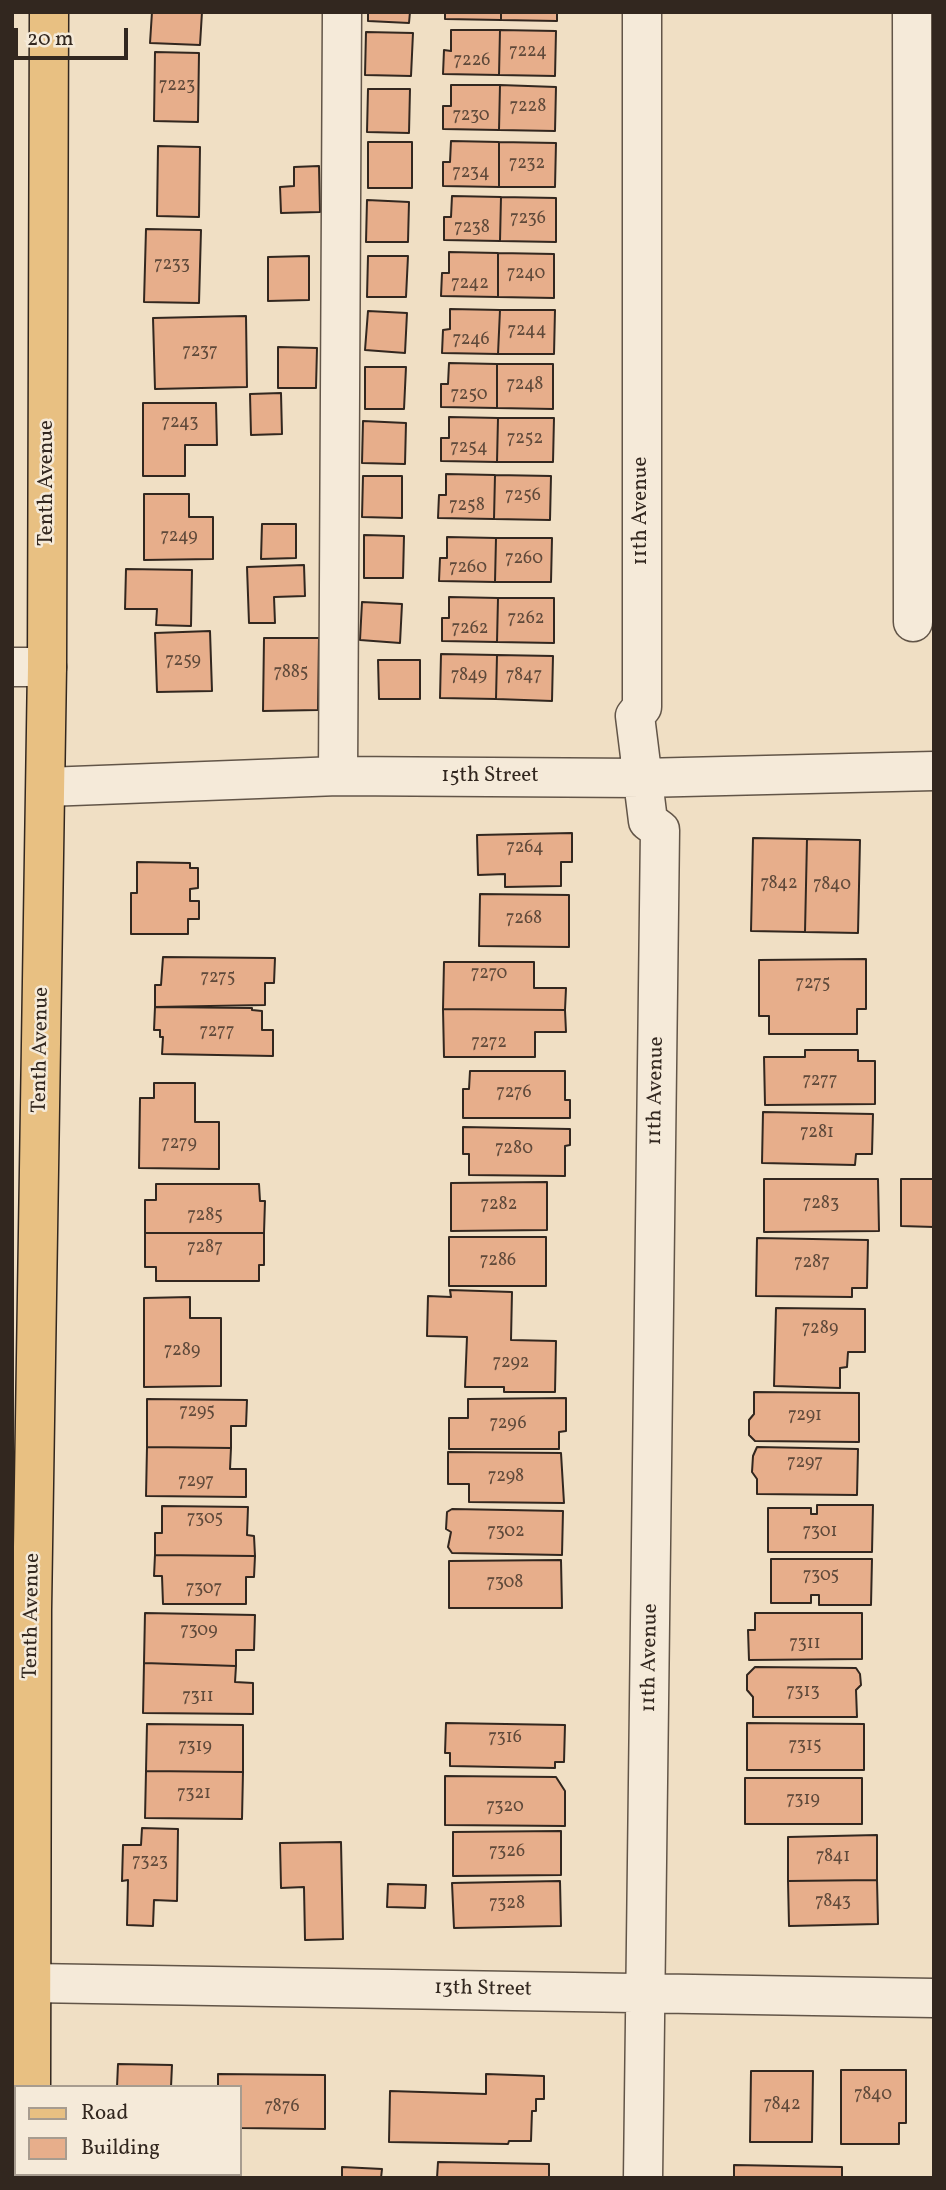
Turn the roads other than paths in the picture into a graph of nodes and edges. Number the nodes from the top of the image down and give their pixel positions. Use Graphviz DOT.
graph roads {
  1 [pos="49,12"];
  2 [pos="342,12"];
  3 [pos="642,12"];
  4 [pos="912,12"];
  5 [pos="913,622"];
  6 [pos="30,667"];
  7 [pos="934,771"];
  8 [pos="338,776"];
  9 [pos="641,778"];
  10 [pos="46,787"];
  11 [pos="22,1604"];
  12 [pos="32,1983"];
  13 [pos="646,1993"];
  14 [pos="934,1998"];
  15 [pos="31,2085"];
  16 [pos="643,2178"];
  1 -- 6 [label="main road, Tenth Avenue"];
  2 -- 8 [label="street"];
  3 -- 9 [label="street, 11th Avenue"];
  4 -- 5 [label="street"];
  6 -- 10 [label="main road, Tenth Avenue"];
  7 -- 9 [label="street, 15th Street"];
  8 -- 9 [label="street, 15th Street"];
  8 -- 10 [label="street, 15th Street"];
  9 -- 13 [label="street, 11th Avenue"];
  10 -- 11 [label="main road, Tenth Avenue"];
  11 -- 12 [label="main road, Tenth Avenue"];
  12 -- 13 [label="street, 13th Street"];
  12 -- 15 [label="main road, Tenth Avenue"];
  13 -- 14 [label="street, 13th Street"];
  13 -- 16 [label="street, 11th Avenue"];
}
